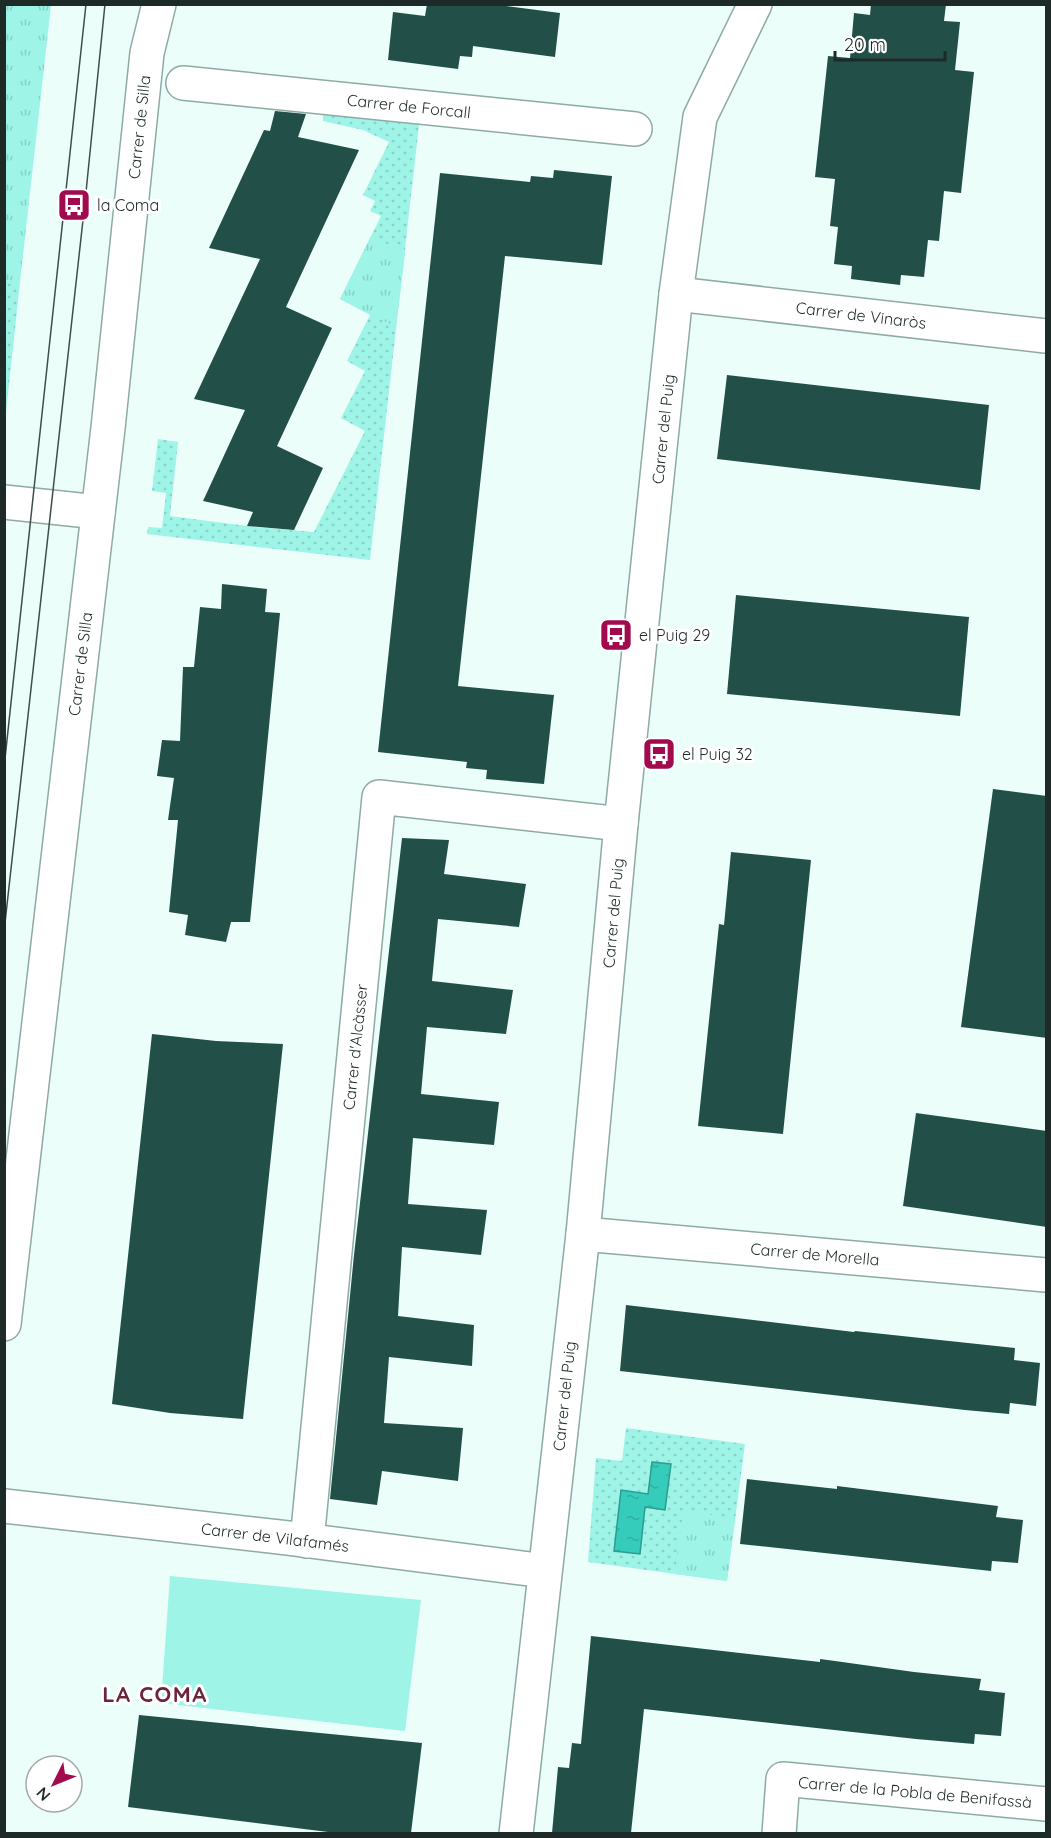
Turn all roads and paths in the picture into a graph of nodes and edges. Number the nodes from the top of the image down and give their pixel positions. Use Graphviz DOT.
graph roads {
  1 [pos="159,4"];
  2 [pos="755,4"];
  3 [pos="183,83"];
  4 [pos="636,129"];
  5 [pos="676,294"];
  6 [pos="1047,336"];
  7 [pos="4,502"];
  8 [pos="98,512"];
  9 [pos="621,824"];
  10 [pos="583,1234"];
  11 [pos="1047,1275"];
  12 [pos="4,1324"];
  13 [pos="4,1506"];
  14 [pos="307,1541"];
  15 [pos="545,1570"];
  16 [pos="1047,1804"];
  17 [pos="516,1833"];
  18 [pos="779,1833"];
  1 -- 8 [label="street, Carrer de Silla"];
  2 -- 5 [label="street, Carrer del Puig"];
  3 -- 4 [label="street, Carrer de Forcall"];
  5 -- 6 [label="street, Carrer de Vinaròs"];
  5 -- 9 [label="street, Carrer del Puig"];
  7 -- 8 [label="street"];
  8 -- 12 [label="street, Carrer de Silla"];
  9 -- 10 [label="street, Carrer del Puig"];
  9 -- 14 [label="street, Carrer d'Alcàsser"];
  10 -- 11 [label="street, Carrer de Morella"];
  10 -- 15 [label="street, Carrer del Puig"];
  13 -- 14 [label="street, Carrer de Vilafamés"];
  14 -- 15 [label="street, Carrer de Vilafamés"];
  15 -- 17 [label="street, Carrer del Puig"];
  16 -- 18 [label="street, Carrer de la Pobla de Benifassà"];
}
